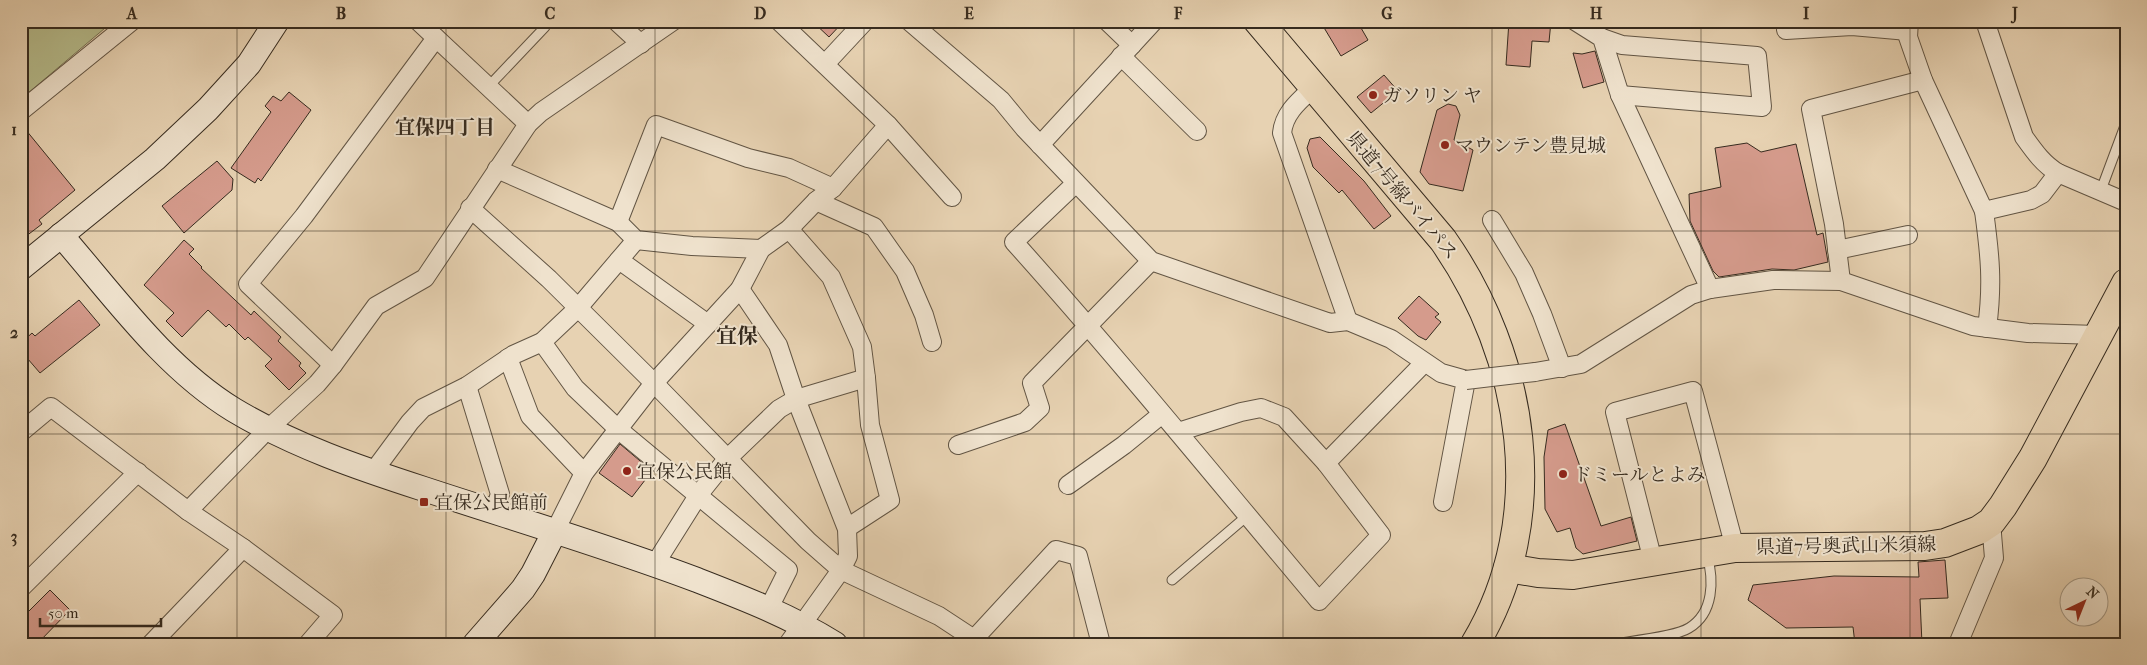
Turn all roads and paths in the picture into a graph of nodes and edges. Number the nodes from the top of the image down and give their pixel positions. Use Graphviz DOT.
graph roads {
  1 [pos="132,21"];
  2 [pos="277,21"];
  3 [pos="418,21"];
  4 [pos="616,21"];
  5 [pos="673,21"];
  6 [pos="780,21"];
  7 [pos="865,21"];
  8 [pos="909,21"];
  9 [pos="1107,21"];
  10 [pos="1154,21"];
  11 [pos="1258,21"];
  12 [pos="1575,21"];
  13 [pos="1984,21"];
  14 [pos="1909,26"];
  15 [pos="545,28"];
  16 [pos="1786,30"];
  17 [pos="436,38"];
  18 [pos="1602,38"];
  19 [pos="641,44"];
  20 [pos="1126,51"];
  21 [pos="825,64"];
  22 [pos="1923,80"];
  23 [pos="488,87"];
  24 [pos="1313,88"];
  25 [pos="1620,95"];
  26 [pos="21,111"];
  27 [pos="2126,123"];
  28 [pos="528,124"];
  29 [pos="888,125"];
  30 [pos="1197,131"];
  31 [pos="1040,145"];
  32 [pos="498,170"];
  33 [pos="2058,173"];
  34 [pos="1076,183"];
  35 [pos="833,188"];
  36 [pos="2101,190"];
  37 [pos="952,197"];
  38 [pos="816,201"];
  39 [pos="2126,202"];
  40 [pos="470,208"];
  41 [pos="1984,212"];
  42 [pos="1492,220"];
  43 [pos="618,222"];
  44 [pos="790,229"];
  45 [pos="61,235"];
  46 [pos="1908,235"];
  47 [pos="636,240"];
  48 [pos="761,249"];
  49 [pos="1837,250"];
  50 [pos="619,260"];
  51 [pos="1150,261"];
  52 [pos="21,268"];
  53 [pos="1841,281"];
  54 [pos="2126,283"];
  55 [pos="740,289"];
  56 [pos="1710,289"];
  57 [pos="578,308"];
  58 [pos="1348,321"];
  59 [pos="2111,323"];
  60 [pos="708,324"];
  61 [pos="1089,325"];
  62 [pos="1987,328"];
  63 [pos="542,342"];
  64 [pos="932,342"];
  65 [pos="508,358"];
  66 [pos="1424,363"];
  67 [pos="333,365"];
  68 [pos="1562,368"];
  69 [pos="866,378"];
  70 [pos="1466,380"];
  71 [pos="654,383"];
  72 [pos="467,386"];
  73 [pos="796,399"];
  74 [pos="1162,414"];
  75 [pos="268,429"];
  76 [pos="619,430"];
  77 [pos="21,432"];
  78 [pos="1178,432"];
  79 [pos="958,445"];
  80 [pos="728,458"];
  81 [pos="1326,463"];
  82 [pos="138,472"];
  83 [pos="373,472"];
  84 [pos="584,473"];
  85 [pos="1068,484"];
  86 [pos="699,494"];
  87 [pos="1443,502"];
  88 [pos="188,511"];
  89 [pos="494,512"];
  90 [pos="1247,516"];
  91 [pos="1991,522"];
  92 [pos="846,528"];
  93 [pos="555,531"];
  94 [pos="243,548"];
  95 [pos="1735,548"];
  96 [pos="1706,552"];
  97 [pos="1653,561"];
  98 [pos="654,564"];
  99 [pos="1508,568"];
  100 [pos="841,570"];
  101 [pos="1172,580"];
  102 [pos="21,588"];
  103 [pos="769,608"];
  104 [pos="803,624"];
  105 [pos="151,644"];
  106 [pos="308,644"];
  107 [pos="476,644"];
  108 [pos="788,644"];
  109 [pos="835,644"];
  110 [pos="1101,644"];
  111 [pos="1475,644"];
  112 [pos="1613,644"];
  113 [pos="1958,644"];
  1 -- 26 [label="street"];
  2 -- 45 [label="street"];
  3 -- 17 [label="street"];
  4 -- 19 [label="street"];
  5 -- 19 [label="street"];
  6 -- 21 [label="street"];
  7 -- 21 [label="street"];
  8 -- 31 [label="street"];
  9 -- 20 [label="street"];
  10 -- 20 [label="street"];
  11 -- 24 [label="main road, 県道7号線バイパス"];
  12 -- 18 [label="street"];
  13 -- 33 [label="street"];
  14 -- 16 [label="street"];
  14 -- 22 [label="street"];
  15 -- 23 [label="lane"];
  17 -- 23 [label="street"];
  17 -- 67 [label="street"];
  18 -- 25 [label="street"];
  18 -- 25 [label="street"];
  19 -- 28 [label="street"];
  20 -- 30 [label="street"];
  20 -- 31 [label="street"];
  21 -- 29 [label="street"];
  22 -- 41 [label="street"];
  22 -- 49 [label="street"];
  23 -- 28 [label="street"];
  24 -- 58 [label="street"];
  24 -- 99 [label="main road, 県道7号線バイパス"];
  25 -- 56 [label="street"];
  27 -- 36 [label="lane"];
  28 -- 32 [label="street"];
  29 -- 35 [label="street"];
  29 -- 37 [label="street"];
  31 -- 34 [label="street"];
  32 -- 40 [label="street"];
  32 -- 43 [label="street"];
  33 -- 36 [label="street"];
  33 -- 41 [label="street"];
  34 -- 51 [label="street"];
  34 -- 61 [label="street"];
  35 -- 38 [label="street"];
  35 -- 43 [label="street"];
  36 -- 39 [label="street"];
  38 -- 44 [label="street"];
  38 -- 64 [label="street"];
  40 -- 57 [label="street"];
  40 -- 67 [label="street"];
  41 -- 62 [label="street"];
  42 -- 68 [label="street"];
  43 -- 47 [label="street"];
  44 -- 48 [label="street"];
  44 -- 69 [label="street"];
  45 -- 52 [label="street"];
  45 -- 75 [label="street"];
  46 -- 49 [label="street"];
  47 -- 48 [label="street"];
  47 -- 50 [label="street"];
  48 -- 55 [label="street"];
  49 -- 53 [label="street"];
  50 -- 57 [label="street"];
  50 -- 60 [label="street"];
  51 -- 58 [label="street"];
  51 -- 61 [label="street"];
  53 -- 56 [label="street"];
  53 -- 62 [label="street"];
  54 -- 59 [label="main road, 県道7号奥武山米須線"];
  55 -- 60 [label="street"];
  55 -- 73 [label="street"];
  56 -- 68 [label="street"];
  57 -- 63 [label="street"];
  57 -- 71 [label="street"];
  58 -- 66 [label="street"];
  59 -- 62 [label="street"];
  59 -- 91 [label="main road, 県道7号奥武山米須線"];
  60 -- 71 [label="street"];
  61 -- 74 [label="street"];
  61 -- 79 [label="street"];
  63 -- 65 [label="street"];
  63 -- 76 [label="street"];
  65 -- 72 [label="street"];
  65 -- 84 [label="street"];
  66 -- 70 [label="street"];
  66 -- 81 [label="street"];
  67 -- 75 [label="street"];
  68 -- 70 [label="street, bridge"];
  69 -- 73 [label="street"];
  69 -- 92 [label="street"];
  70 -- 87 [label="street"];
  71 -- 76 [label="street"];
  71 -- 80 [label="street"];
  72 -- 83 [label="street"];
  72 -- 89 [label="street"];
  73 -- 80 [label="street"];
  73 -- 92 [label="street"];
  74 -- 78 [label="street"];
  74 -- 85 [label="street"];
  75 -- 83 [label="street"];
  75 -- 88 [label="street"];
  76 -- 84 [label="street"];
  76 -- 86 [label="street"];
  77 -- 82 [label="street"];
  78 -- 81 [label="street"];
  78 -- 90 [label="street"];
  80 -- 86 [label="street"];
  80 -- 100 [label="street"];
  81 -- 90 [label="street"];
  82 -- 88 [label="street"];
  82 -- 102 [label="street"];
  83 -- 89 [label="street"];
  84 -- 93 [label="street"];
  86 -- 98 [label="street"];
  86 -- 103 [label="street"];
  88 -- 94 [label="street"];
  89 -- 93 [label="street"];
  90 -- 101 [label="lane"];
  91 -- 95 [label="main road, 県道7号奥武山米須線"];
  91 -- 113 [label="street"];
  92 -- 100 [label="street"];
  93 -- 98 [label="street"];
  93 -- 107 [label="street"];
  94 -- 105 [label="street"];
  94 -- 106 [label="street"];
  95 -- 96 [label="main road, 県道7号奥武山米須線"];
  95 -- 97 [label="street"];
  96 -- 97 [label="main road, 県道7号奥武山米須線"];
  96 -- 112 [label="lane"];
  97 -- 99 [label="main road, 県道7号奥武山米須線"];
  98 -- 103 [label="street"];
  99 -- 111 [label="main road"];
  100 -- 104 [label="street"];
  100 -- 110 [label="street"];
  103 -- 104 [label="street"];
  104 -- 108 [label="street"];
  104 -- 109 [label="street"];
}
